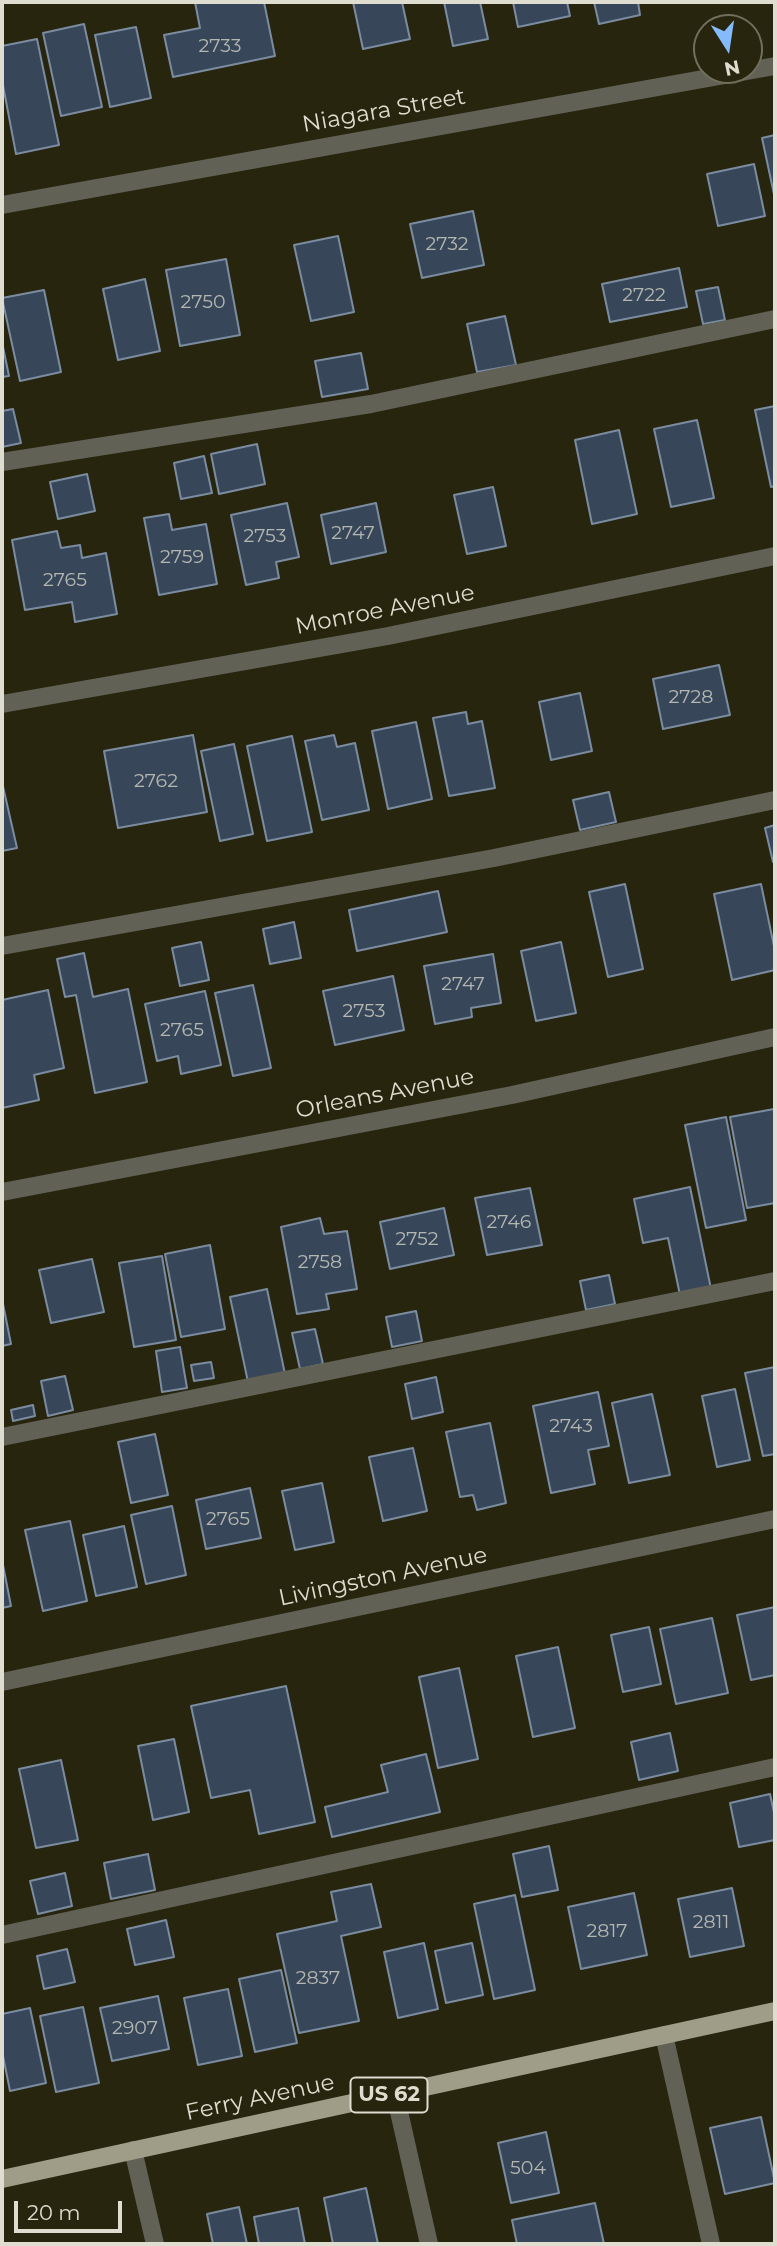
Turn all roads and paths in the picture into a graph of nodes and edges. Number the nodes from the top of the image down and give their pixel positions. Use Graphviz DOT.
graph roads {
  1 [pos="775,66"];
  2 [pos="2,205"];
  3 [pos="775,319"];
  4 [pos="2,462"];
  5 [pos="775,556"];
  6 [pos="2,704"];
  7 [pos="775,800"];
  8 [pos="2,946"];
  9 [pos="775,1037"];
  10 [pos="2,1192"];
  11 [pos="775,1281"];
  12 [pos="2,1437"];
  13 [pos="775,1519"];
  14 [pos="2,1682"];
  15 [pos="775,1767"];
  16 [pos="2,1935"];
  17 [pos="775,2011"];
  18 [pos="664,2035"];
  19 [pos="395,2094"];
  20 [pos="133,2150"];
  21 [pos="2,2179"];
  22 [pos="155,2244"];
  23 [pos="429,2244"];
  24 [pos="711,2244"];
  1 -- 2 [label="street, Niagara Street"];
  3 -- 4 [label="street"];
  5 -- 6 [label="street, Monroe Avenue"];
  7 -- 8 [label="street"];
  9 -- 10 [label="street, Orleans Avenue"];
  11 -- 12 [label="street"];
  13 -- 14 [label="street, Livingston Avenue"];
  15 -- 16 [label="street"];
  17 -- 18 [label="main road, Ferry Avenue / US 62"];
  18 -- 19 [label="main road, Ferry Avenue / US 62"];
  18 -- 24 [label="street"];
  19 -- 20 [label="main road, Ferry Avenue / US 62"];
  19 -- 23 [label="street"];
  20 -- 21 [label="main road, Ferry Avenue / US 62"];
  20 -- 22 [label="street"];
}
